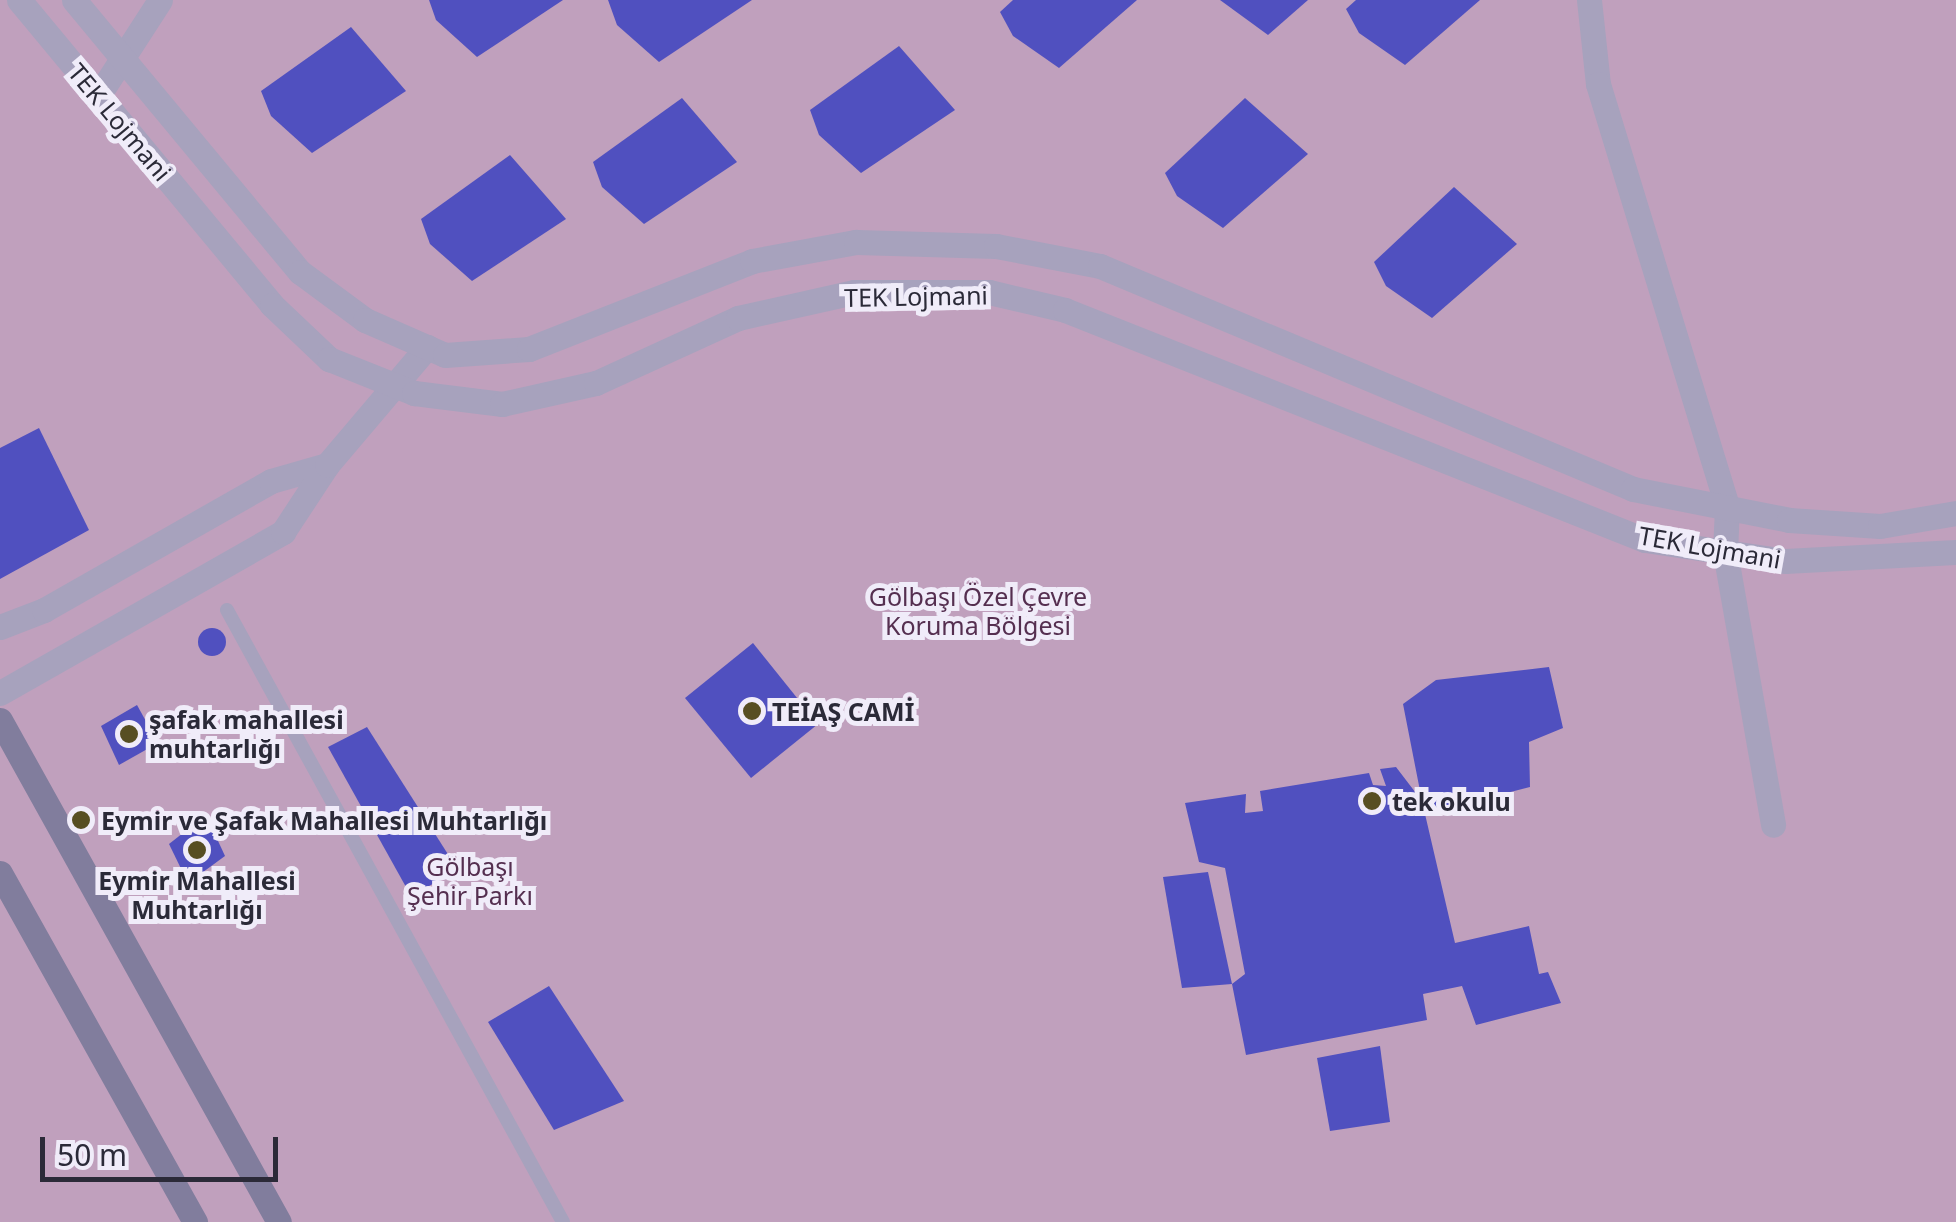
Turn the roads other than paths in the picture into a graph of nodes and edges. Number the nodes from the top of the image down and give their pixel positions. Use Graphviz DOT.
graph roads {
  1 [pos="19,0"];
  2 [pos="74,0"];
  3 [pos="160,0"];
  4 [pos="1590,0"];
  5 [pos="125,61"];
  6 [pos="98,96"];
  7 [pos="427,346"];
  8 [pos="396,386"];
  9 [pos="327,465"];
  10 [pos="1727,507"];
  11 [pos="1956,513"];
  12 [pos="1725,552"];
  13 [pos="1956,552"];
  14 [pos="227,610"];
  15 [pos="0,627"];
  16 [pos="0,693"];
  17 [pos="0,720"];
  18 [pos="1773,824"];
  19 [pos="0,873"];
  20 [pos="195,1222"];
  21 [pos="279,1222"];
  22 [pos="563,1222"];
  1 -- 6 [label="street, TEK Lojmani"];
  2 -- 5 [label="street, TEK Lojmani"];
  3 -- 5 [label="street"];
  4 -- 10 [label="street"];
  5 -- 6 [label="street"];
  5 -- 7 [label="street, TEK Lojmani"];
  6 -- 8 [label="street, TEK Lojmani"];
  7 -- 8 [label="street"];
  7 -- 10 [label="street, TEK Lojmani"];
  8 -- 9 [label="street"];
  8 -- 12 [label="street, TEK Lojmani"];
  9 -- 15 [label="street"];
  9 -- 16 [label="street"];
  10 -- 11 [label="street, TEK Lojmani"];
  10 -- 12 [label="street"];
  12 -- 13 [label="street, TEK Lojmani"];
  12 -- 18 [label="street"];
  14 -- 22 [label="lane"];
  17 -- 21 [label="main road"];
  19 -- 20 [label="main road"];
}
